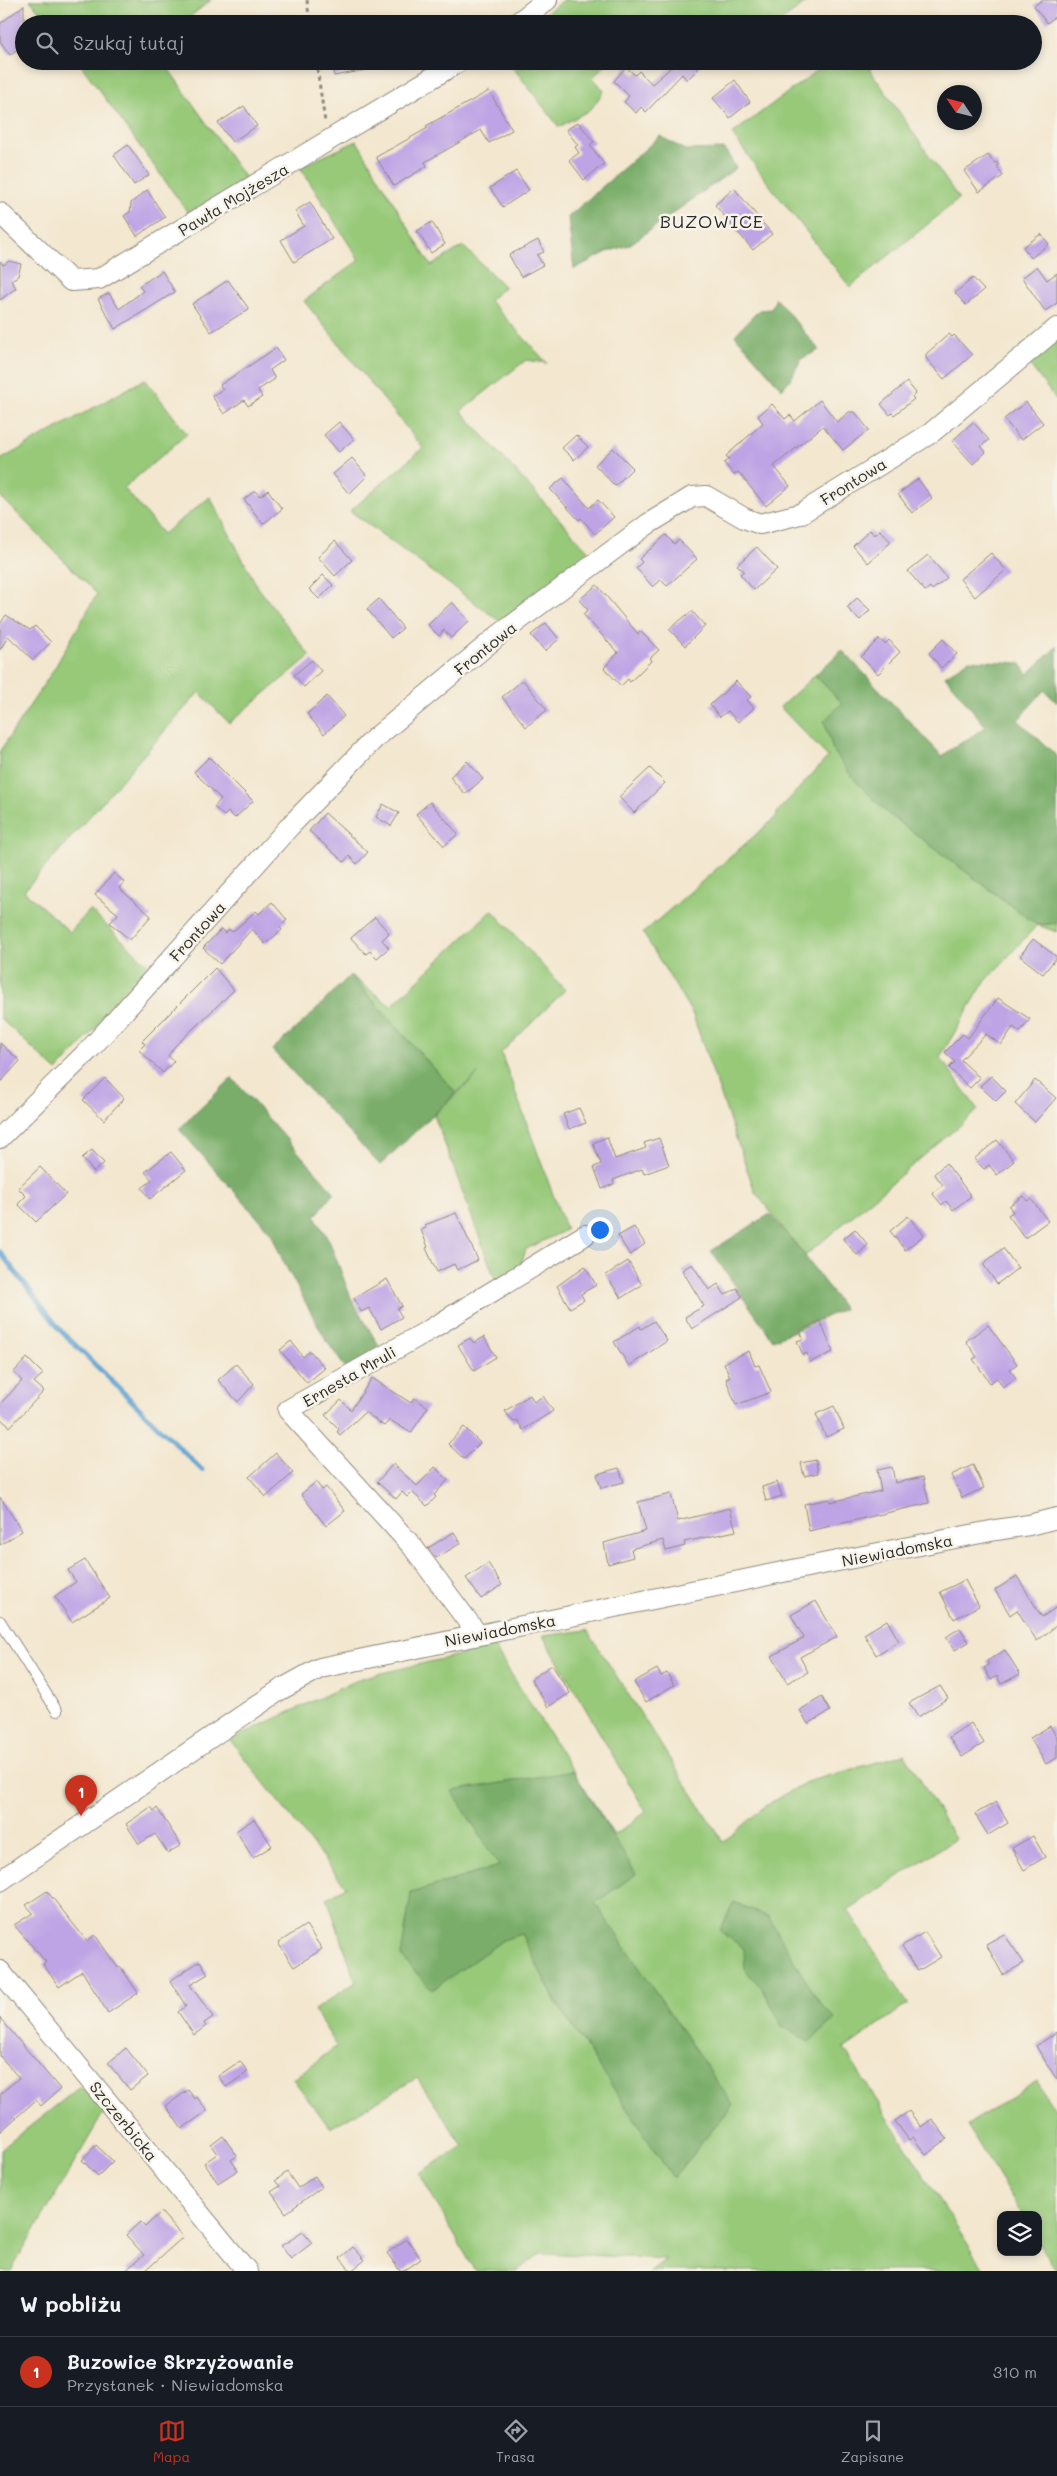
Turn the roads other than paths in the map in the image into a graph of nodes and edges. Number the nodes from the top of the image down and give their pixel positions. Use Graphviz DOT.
graph roads {
  1 [pos="547,0"];
  2 [pos="528,15"];
  3 [pos="445,70"];
  4 [pos="6,219"];
  5 [pos="1057,328"];
  6 [pos="0,1138"];
  7 [pos="585,1235"];
  8 [pos="1057,1518"];
  9 [pos="0,1621"];
  10 [pos="478,1635"];
  11 [pos="57,1711"];
  12 [pos="0,1881"];
  13 [pos="0,1972"];
  14 [pos="247,2271"];
  1 -- 2 [label="street"];
  3 -- 4 [label="street, Pawła Mojżesza"];
  5 -- 6 [label="street, Frontowa"];
  7 -- 10 [label="street, Ernesta Mruli"];
  8 -- 10 [label="street, Niewiadomska"];
  9 -- 11 [label="lane"];
  10 -- 12 [label="street, Niewiadomska"];
  13 -- 14 [label="street, Szczerbicka"];
}
